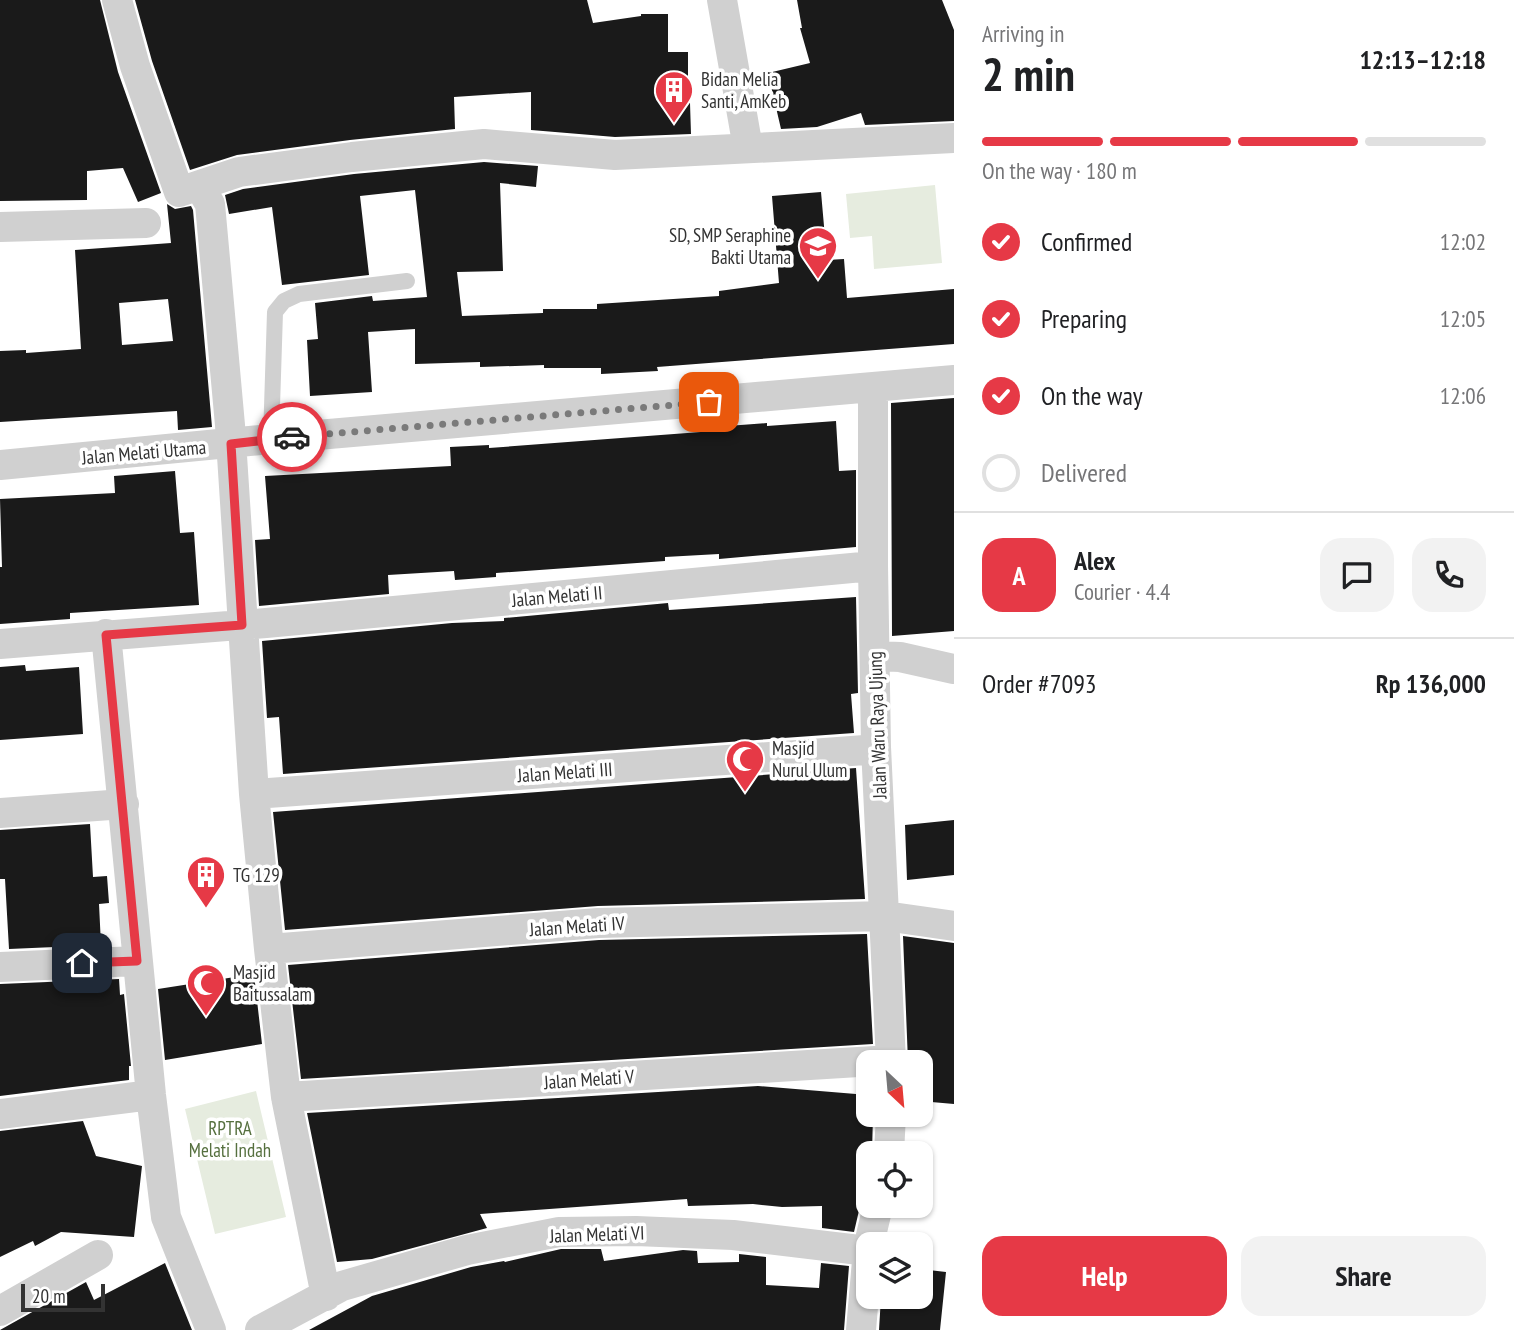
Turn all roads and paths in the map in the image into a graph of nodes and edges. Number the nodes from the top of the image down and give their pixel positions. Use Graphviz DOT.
graph roads {
  1 [pos="117,0"];
  2 [pos="722,0"];
  3 [pos="954,138"];
  4 [pos="748,148"];
  5 [pos="199,186"];
  6 [pos="146,223"];
  7 [pos="0,227"];
  8 [pos="407,281"];
  9 [pos="954,380"];
  10 [pos="873,388"];
  11 [pos="271,439"];
  12 [pos="231,444"];
  13 [pos="0,465"];
  14 [pos="873,566"];
  15 [pos="242,625"];
  16 [pos="106,635"];
  17 [pos="0,644"];
  18 [pos="875,656"];
  19 [pos="954,669"];
  20 [pos="876,747"];
  21 [pos="254,794"];
  22 [pos="124,804"];
  23 [pos="0,813"];
  24 [pos="885,916"];
  25 [pos="954,926"];
  26 [pos="269,949"];
  27 [pos="137,961"];
  28 [pos="0,967"];
  29 [pos="891,1050"];
  30 [pos="856,1063"];
  31 [pos="151,1096"];
  32 [pos="286,1097"];
  33 [pos="0,1114"];
  34 [pos="856,1247"];
  35 [pos="99,1255"];
  36 [pos="326,1297"];
  37 [pos="863,1309"];
  38 [pos="0,1311"];
  39 [pos="211,1330"];
  40 [pos="260,1330"];
  41 [pos="861,1330"];
  1 -- 5 [label="street"];
  2 -- 4 [label="street"];
  3 -- 4 [label="street"];
  4 -- 5 [label="street"];
  5 -- 12 [label="street"];
  6 -- 7 [label="street"];
  8 -- 11 [label="lane"];
  9 -- 10 [label="street, Jalan Melati Utama"];
  10 -- 11 [label="street, Jalan Melati Utama"];
  10 -- 14 [label="street, Jalan Waru Raya Ujung"];
  11 -- 12 [label="street, Jalan Melati Utama"];
  12 -- 13 [label="street, Jalan Melati Utama"];
  12 -- 15 [label="street"];
  14 -- 15 [label="street, Jalan Melati II"];
  14 -- 18 [label="street, Jalan Waru Raya Ujung"];
  15 -- 16 [label="street, Jalan Melati II"];
  15 -- 21 [label="street"];
  16 -- 17 [label="street, Jalan Melati II"];
  16 -- 22 [label="street"];
  18 -- 19 [label="street"];
  18 -- 20 [label="street, Jalan Waru Raya Ujung"];
  20 -- 21 [label="street, Jalan Melati III"];
  20 -- 24 [label="street, Jalan Waru Raya Ujung"];
  21 -- 26 [label="street"];
  22 -- 23 [label="street"];
  22 -- 27 [label="street"];
  24 -- 25 [label="street, Jalan Melati IV"];
  24 -- 26 [label="street, Jalan Melati IV"];
  24 -- 29 [label="street, Jalan Waru Raya Ujung"];
  26 -- 32 [label="street"];
  27 -- 28 [label="street"];
  27 -- 31 [label="street"];
  30 -- 32 [label="street, Jalan Melati V"];
  31 -- 33 [label="street"];
  31 -- 39 [label="street"];
  32 -- 36 [label="street"];
  34 -- 36 [label="street, Jalan Melati VI"];
  35 -- 38 [label="street"];
  36 -- 40 [label="street, Jalan Melati VI"];
  37 -- 41 [label="street"];
}
